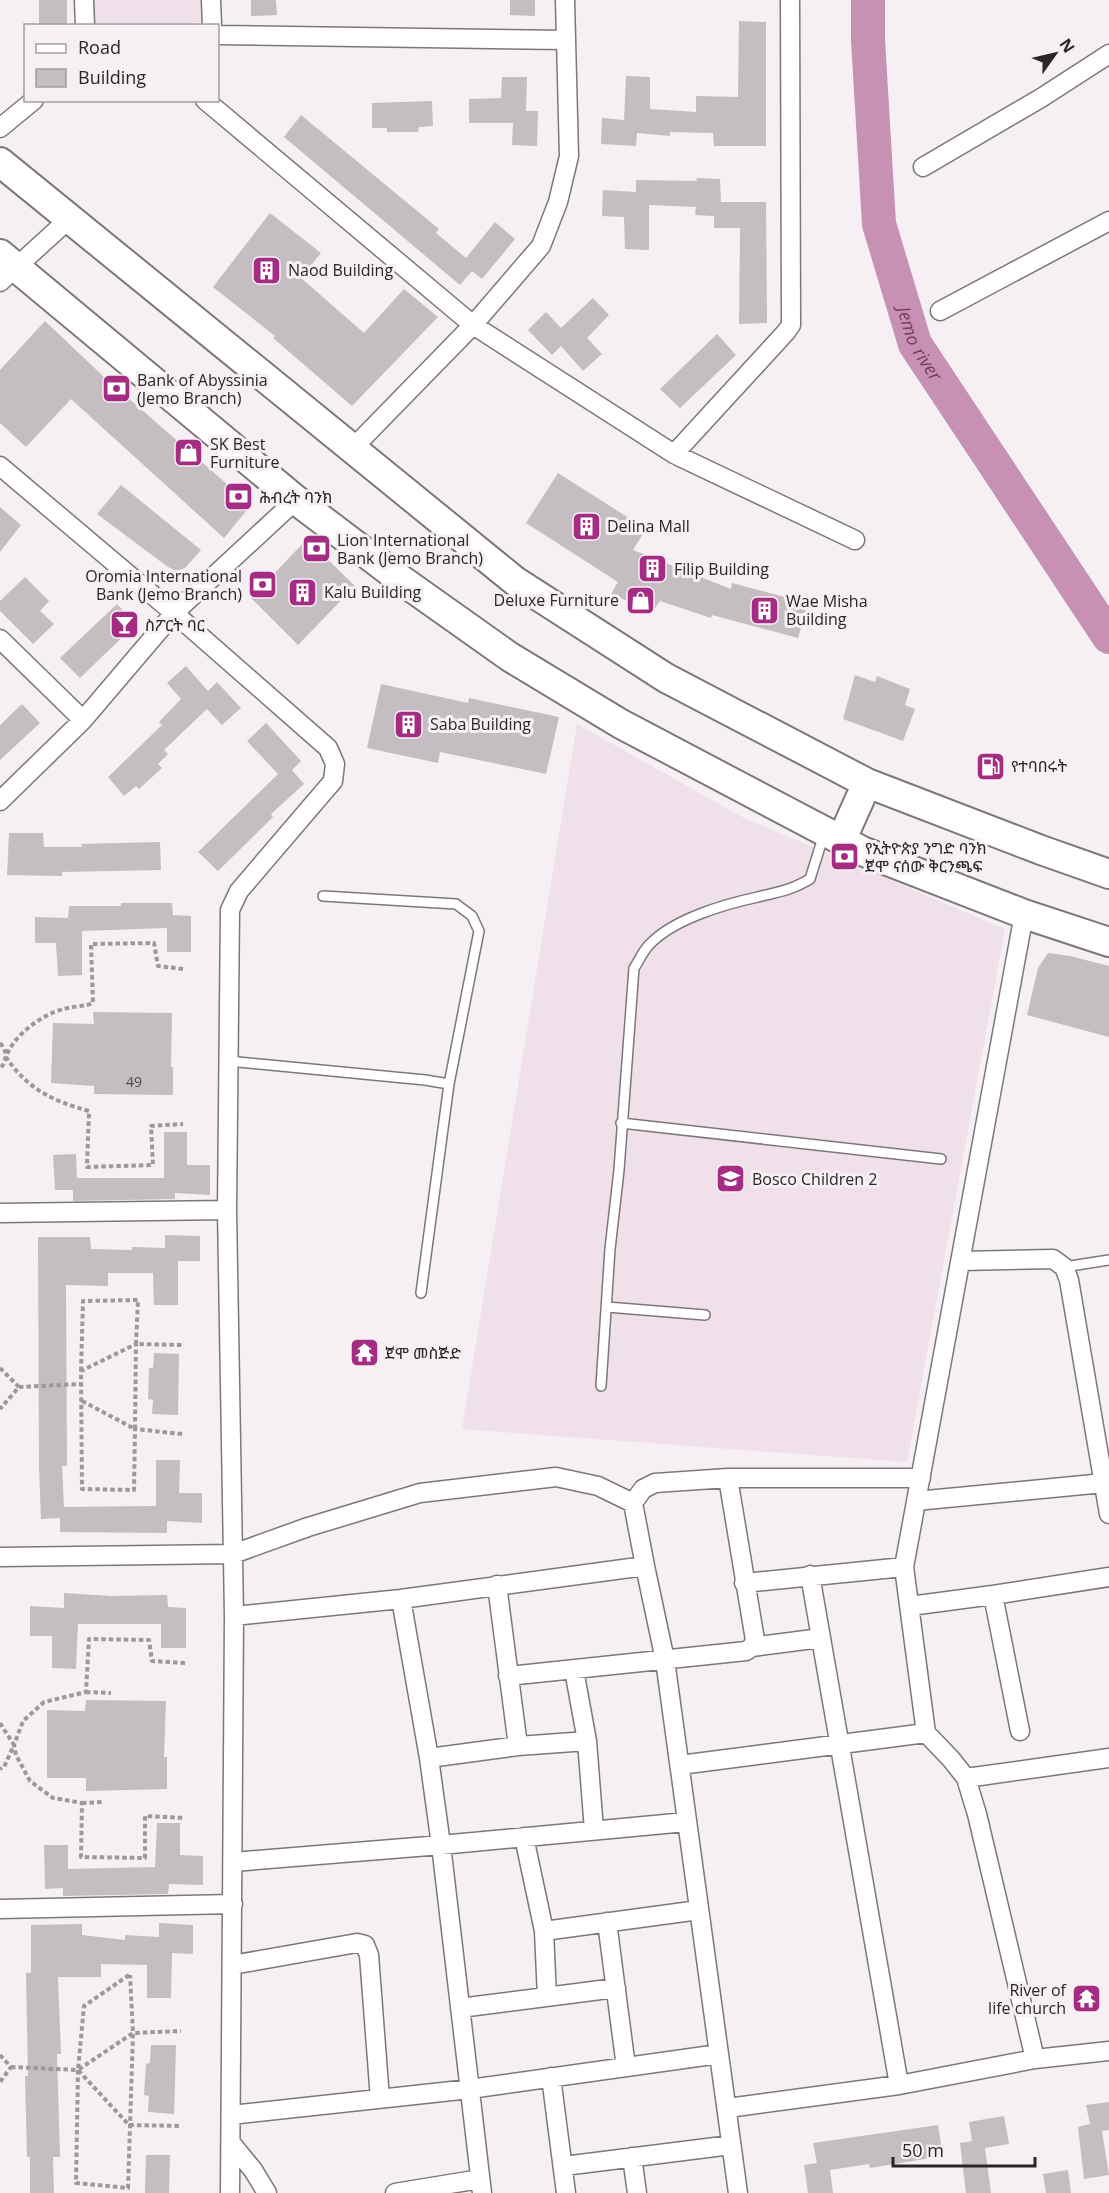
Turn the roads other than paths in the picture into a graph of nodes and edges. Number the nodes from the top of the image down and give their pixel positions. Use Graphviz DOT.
graph roads {
  1 [pos="84,0"];
  2 [pos="211,0"];
  3 [pos="565,0"];
  4 [pos="790,0"];
  5 [pos="85,24"];
  6 [pos="212,24"];
  7 [pos="219,35"];
  8 [pos="566,40"];
  9 [pos="1109,54"];
  10 [pos="32,102"];
  11 [pos="207,102"];
  12 [pos="0,128"];
  13 [pos="0,162"];
  14 [pos="922,167"];
  15 [pos="69,219"];
  16 [pos="1109,221"];
  17 [pos="5,268"];
  18 [pos="940,311"];
  19 [pos="473,325"];
  20 [pos="352,449"];
  21 [pos="674,454"];
  22 [pos="0,466"];
  23 [pos="296,500"];
  24 [pos="855,540"];
  25 [pos="174,613"];
  26 [pos="0,639"];
  27 [pos="83,720"];
  28 [pos="867,783"];
  29 [pos="0,801"];
  30 [pos="833,836"];
  31 [pos="1109,874"];
  32 [pos="323,896"];
  33 [pos="1024,914"];
  34 [pos="1109,942"];
  35 [pos="228,1061"];
  36 [pos="449,1084"];
  37 [pos="621,1123"];
  38 [pos="941,1159"];
  39 [pos="227,1210"];
  40 [pos="0,1213"];
  41 [pos="1109,1260"];
  42 [pos="961,1261"];
  43 [pos="1064,1267"];
  44 [pos="421,1293"];
  45 [pos="607,1307"];
  46 [pos="705,1315"];
  47 [pos="601,1386"];
  48 [pos="728,1478"];
  49 [pos="921,1478"];
  50 [pos="1104,1483"];
  51 [pos="916,1501"];
  52 [pos="633,1503"];
  53 [pos="1109,1514"];
  54 [pos="232,1554"];
  55 [pos="0,1557"];
  56 [pos="645,1566"];
  57 [pos="904,1567"];
  58 [pos="810,1575"];
  59 [pos="1109,1577"];
  60 [pos="744,1583"];
  61 [pos="497,1585"];
  62 [pos="993,1595"];
  63 [pos="401,1599"];
  64 [pos="910,1606"];
  65 [pos="234,1616"];
  66 [pos="820,1638"];
  67 [pos="752,1647"];
  68 [pos="665,1660"];
  69 [pos="574,1670"];
  70 [pos="508,1676"];
  71 [pos="1020,1731"];
  72 [pos="926,1733"];
  73 [pos="587,1741"];
  74 [pos="839,1745"];
  75 [pos="518,1746"];
  76 [pos="429,1758"];
  77 [pos="1109,1758"];
  78 [pos="680,1765"];
  79 [pos="966,1778"];
  80 [pos="686,1822"];
  81 [pos="594,1830"];
  82 [pos="524,1837"];
  83 [pos="441,1845"];
  84 [pos="233,1862"];
  85 [pos="233,1905"];
  86 [pos="0,1909"];
  87 [pos="699,1910"];
  88 [pos="607,1922"];
  89 [pos="544,1931"];
  90 [pos="232,1965"];
  91 [pos="616,1988"];
  92 [pos="547,1996"];
  93 [pos="460,2008"];
  94 [pos="1109,2050"];
  95 [pos="719,2054"];
  96 [pos="1035,2060"];
  97 [pos="626,2067"];
  98 [pos="551,2077"];
  99 [pos="899,2085"];
  100 [pos="470,2089"];
  101 [pos="380,2099"];
  102 [pos="728,2108"];
  103 [pos="231,2115"];
  104 [pos="231,2143"];
  105 [pos="731,2145"];
  106 [pos="632,2157"];
  107 [pos="564,2166"];
  108 [pos="481,2186"];
  109 [pos="230,2193"];
  110 [pos="267,2193"];
  111 [pos="395,2193"];
  112 [pos="566,2193"];
  113 [pos="637,2193"];
  114 [pos="738,2193"];
  1 -- 5 [label="street"];
  2 -- 6 [label="street"];
  3 -- 8 [label="street"];
  4 -- 21 [label="street"];
  7 -- 8 [label="street"];
  8 -- 19 [label="street"];
  9 -- 14 [label="street"];
  10 -- 12 [label="street"];
  11 -- 19 [label="street"];
  13 -- 15 [label="main road"];
  15 -- 17 [label="street"];
  15 -- 20 [label="main road"];
  16 -- 18 [label="street"];
  17 -- 23 [label="main road"];
  19 -- 20 [label="street"];
  19 -- 21 [label="street"];
  20 -- 28 [label="main road"];
  21 -- 24 [label="street"];
  22 -- 25 [label="street"];
  23 -- 25 [label="street"];
  23 -- 30 [label="main road"];
  25 -- 27 [label="street"];
  25 -- 35 [label="street"];
  26 -- 27 [label="street"];
  27 -- 29 [label="street"];
  28 -- 30 [label="main road"];
  28 -- 31 [label="main road"];
  30 -- 33 [label="main road"];
  30 -- 37 [label="lane"];
  32 -- 36 [label="lane"];
  33 -- 34 [label="main road"];
  33 -- 42 [label="street"];
  35 -- 36 [label="lane"];
  35 -- 39 [label="street"];
  36 -- 44 [label="lane"];
  37 -- 38 [label="lane"];
  37 -- 45 [label="lane"];
  39 -- 40 [label="street"];
  39 -- 54 [label="street"];
  41 -- 43 [label="lane"];
  42 -- 43 [label="street"];
  42 -- 49 [label="street"];
  43 -- 50 [label="street"];
  45 -- 46 [label="lane"];
  45 -- 47 [label="lane"];
  48 -- 49 [label="street"];
  48 -- 52 [label="street"];
  48 -- 60 [label="street"];
  49 -- 51 [label="street"];
  50 -- 51 [label="street"];
  50 -- 53 [label="street"];
  51 -- 57 [label="street"];
  52 -- 54 [label="street"];
  52 -- 56 [label="street"];
  54 -- 55 [label="street"];
  54 -- 65 [label="street"];
  56 -- 61 [label="street"];
  56 -- 68 [label="street"];
  57 -- 58 [label="street"];
  57 -- 64 [label="street"];
  58 -- 60 [label="street"];
  58 -- 66 [label="street"];
  59 -- 62 [label="street"];
  60 -- 67 [label="street"];
  61 -- 63 [label="street"];
  61 -- 70 [label="street"];
  62 -- 64 [label="street"];
  62 -- 71 [label="street"];
  63 -- 65 [label="street"];
  63 -- 76 [label="street"];
  64 -- 72 [label="street"];
  65 -- 84 [label="street"];
  66 -- 67 [label="street"];
  66 -- 74 [label="street"];
  67 -- 68 [label="street"];
  68 -- 69 [label="street"];
  68 -- 78 [label="street"];
  69 -- 70 [label="street"];
  69 -- 73 [label="street"];
  70 -- 75 [label="street"];
  72 -- 74 [label="street"];
  72 -- 79 [label="street"];
  73 -- 75 [label="street"];
  73 -- 81 [label="street"];
  74 -- 78 [label="street"];
  74 -- 99 [label="street"];
  75 -- 76 [label="street"];
  76 -- 83 [label="street"];
  77 -- 79 [label="street"];
  78 -- 80 [label="street"];
  79 -- 96 [label="street"];
  80 -- 81 [label="street"];
  80 -- 87 [label="street"];
  81 -- 82 [label="street"];
  82 -- 83 [label="street"];
  82 -- 89 [label="street"];
  83 -- 84 [label="street"];
  83 -- 93 [label="street"];
  84 -- 85 [label="street"];
  85 -- 86 [label="street"];
  85 -- 90 [label="street"];
  87 -- 88 [label="street"];
  87 -- 95 [label="street"];
  88 -- 89 [label="street"];
  88 -- 91 [label="street"];
  89 -- 92 [label="street"];
  90 -- 101 [label="street"];
  90 -- 103 [label="street"];
  91 -- 92 [label="street"];
  91 -- 97 [label="street"];
  92 -- 93 [label="street"];
  93 -- 100 [label="street"];
  94 -- 96 [label="street"];
  95 -- 97 [label="street"];
  95 -- 102 [label="street"];
  96 -- 99 [label="street"];
  97 -- 98 [label="street"];
  98 -- 100 [label="street"];
  98 -- 107 [label="street"];
  99 -- 102 [label="street"];
  100 -- 101 [label="street"];
  100 -- 108 [label="street"];
  101 -- 103 [label="street"];
  102 -- 105 [label="street"];
  103 -- 104 [label="street"];
  104 -- 109 [label="street"];
  104 -- 110 [label="street"];
  105 -- 106 [label="street"];
  105 -- 114 [label="street"];
  106 -- 107 [label="street"];
  106 -- 113 [label="street"];
  107 -- 112 [label="street"];
  108 -- 111 [label="street"];
}
